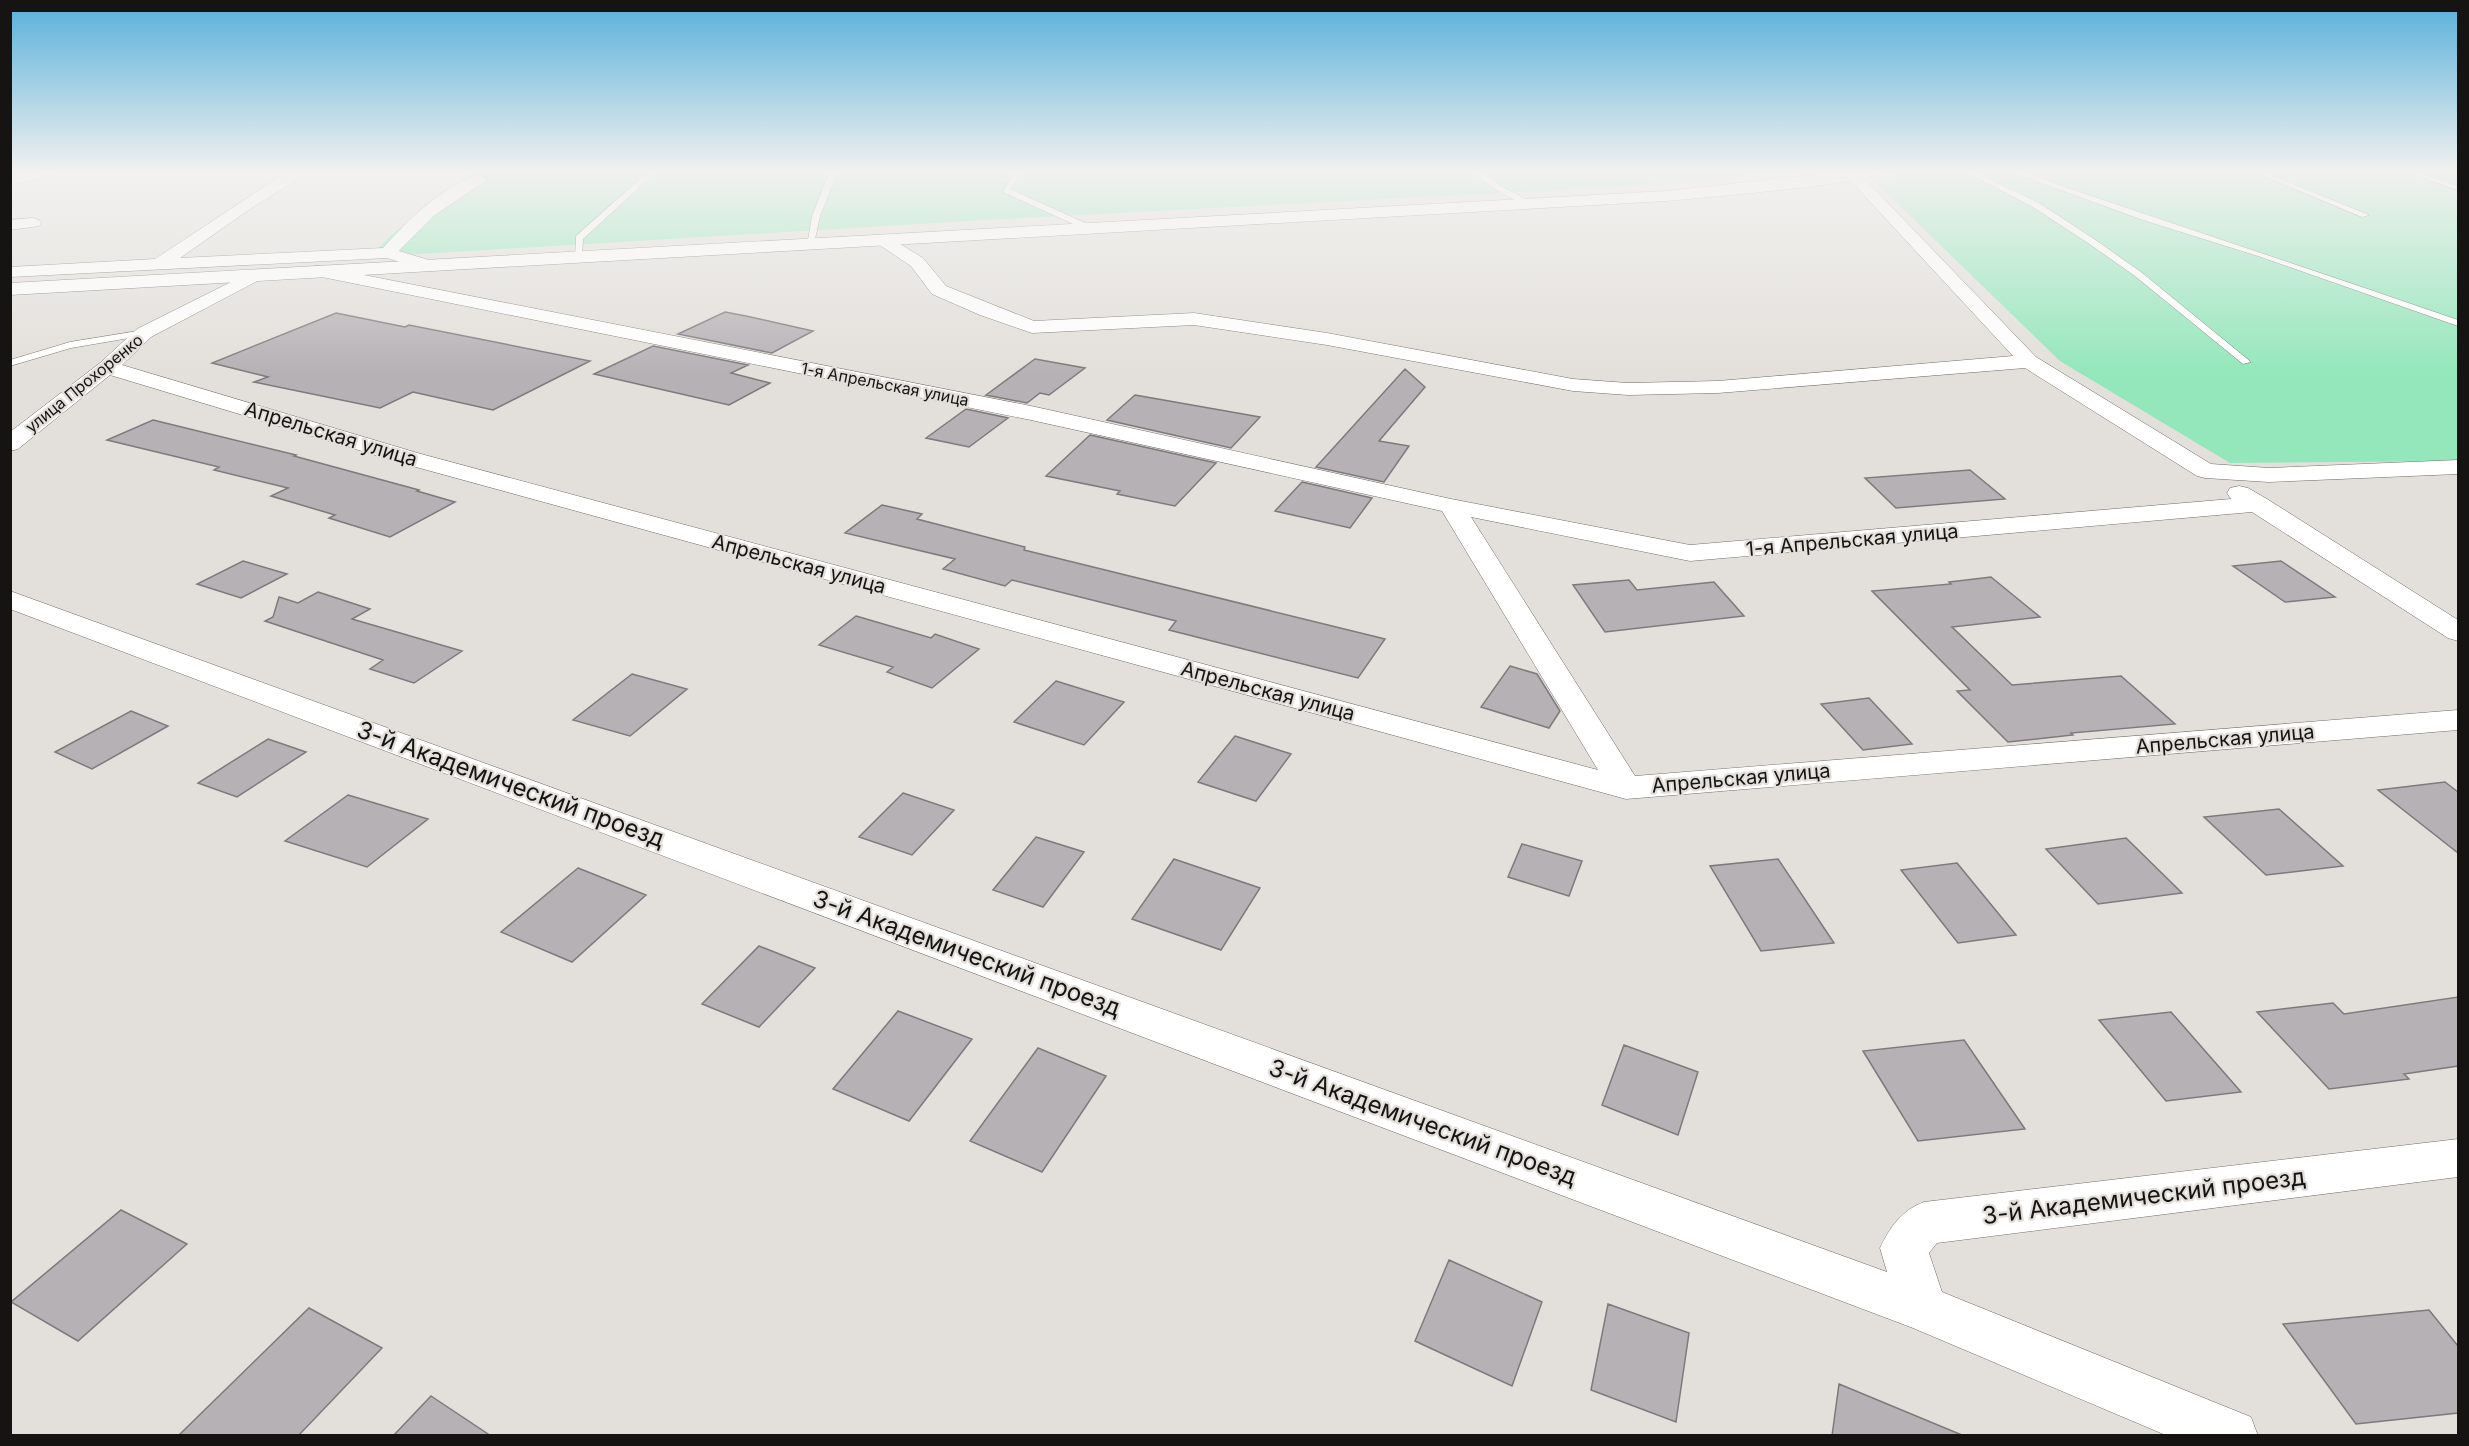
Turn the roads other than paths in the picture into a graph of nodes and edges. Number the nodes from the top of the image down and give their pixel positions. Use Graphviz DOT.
graph roads {
  1 [pos="197,238"];
  2 [pos="401,238"];
  3 [pos="579,238"];
  4 [pos="811,238"];
  5 [pos="907,238"];
  6 [pos="1913,238"];
  7 [pos="2087,238"];
  8 [pos="2211,238"];
  9 [pos="881,240"];
  10 [pos="810,244"];
  11 [pos="388,253"];
  12 [pos="578,257"];
  13 [pos="159,265"];
  14 [pos="426,265"];
  15 [pos="318,271"];
  16 [pos="10,272"];
  17 [pos="255,275"];
  18 [pos="10,288"];
  19 [pos="2458,323"];
  20 [pos="144,333"];
  21 [pos="2029,362"];
  22 [pos="10,363"];
  23 [pos="2246,363"];
  24 [pos="107,367"];
  25 [pos="10,444"];
  26 [pos="2458,467"];
  27 [pos="2205,471"];
  28 [pos="2258,504"];
  29 [pos="1451,506"];
  30 [pos="10,599"];
  31 [pos="2458,632"];
  32 [pos="2458,720"];
  33 [pos="1626,788"];
  34 [pos="2458,1158"];
  35 [pos="1923,1308"];
  36 [pos="2232,1436"];
  1 -- 13 [label="street"];
  2 -- 11 [label="street"];
  3 -- 12 [label="lane"];
  4 -- 10 [label="lane"];
  5 -- 9 [label="street"];
  6 -- 21 [label="street"];
  7 -- 23 [label="lane"];
  8 -- 19 [label="lane"];
  9 -- 10 [label="street"];
  9 -- 21 [label="street"];
  10 -- 12 [label="street"];
  11 -- 13 [label="street"];
  11 -- 14 [label="street"];
  12 -- 14 [label="street"];
  13 -- 16 [label="street"];
  14 -- 15 [label="street"];
  15 -- 17 [label="street"];
  15 -- 29 [label="street, 1-я Апрельская улица"];
  17 -- 18 [label="street"];
  17 -- 20 [label="street, улица Прохоренко"];
  20 -- 22 [label="lane"];
  20 -- 24 [label="street, улица Прохоренко"];
  21 -- 27 [label="street"];
  24 -- 25 [label="street, улица Прохоренко"];
  24 -- 33 [label="street, Апрельская улица"];
  26 -- 27 [label="street"];
  27 -- 28 [label="street"];
  28 -- 29 [label="street, 1-я Апрельская улица"];
  28 -- 31 [label="street"];
  29 -- 33 [label="street"];
  30 -- 35 [label="street, 3-й Академический проезд"];
  32 -- 33 [label="street, Апрельская улица"];
  34 -- 35 [label="street, 3-й Академический проезд"];
  35 -- 36 [label="street, 3-й Академический проезд"];
}
